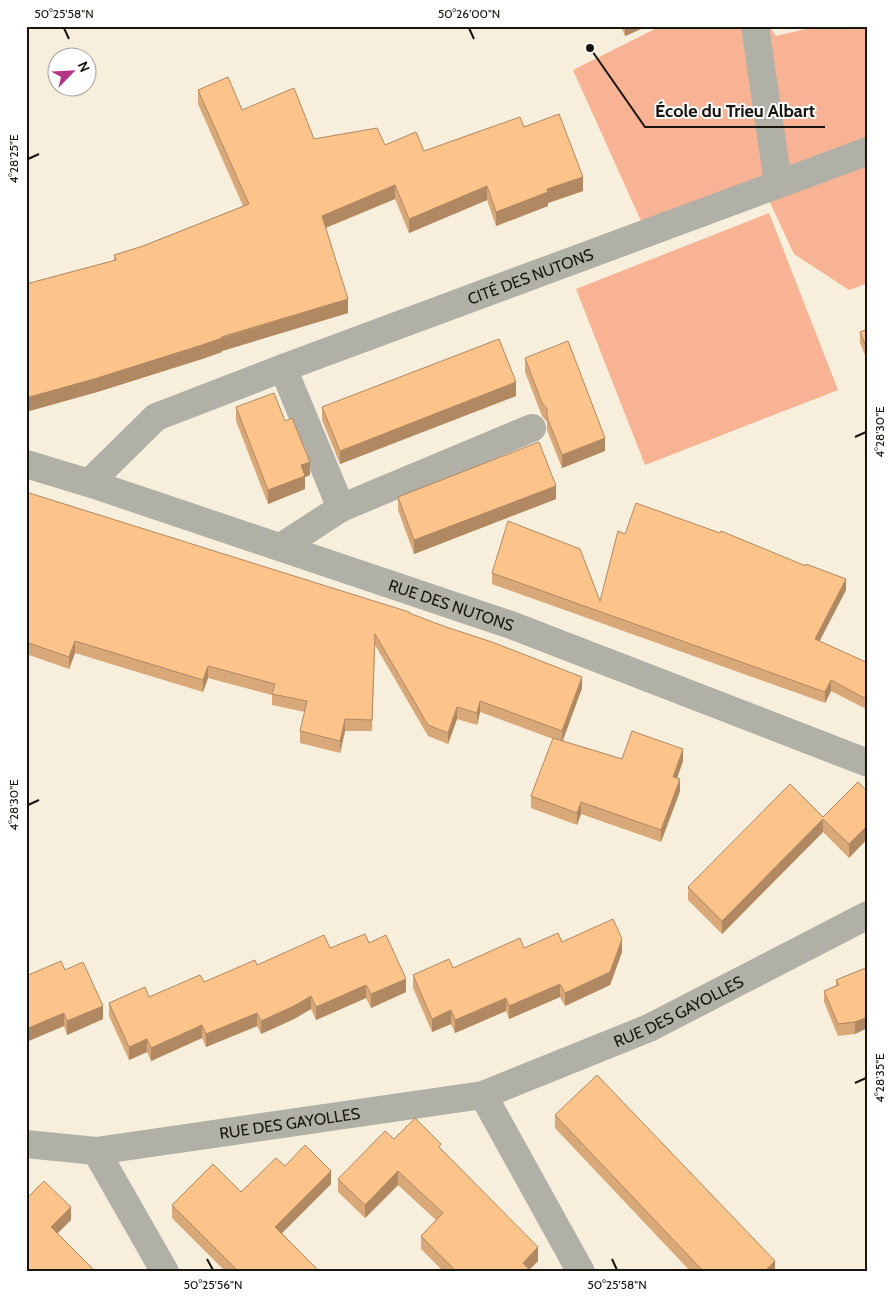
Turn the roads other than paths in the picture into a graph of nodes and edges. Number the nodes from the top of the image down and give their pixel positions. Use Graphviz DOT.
graph roads {
  1 [pos="755,26"];
  2 [pos="868,151"];
  3 [pos="778,183"];
  4 [pos="283,368"];
  5 [pos="532,428"];
  6 [pos="26,464"];
  7 [pos="89,482"];
  8 [pos="340,508"];
  9 [pos="281,547"];
  10 [pos="868,763"];
  11 [pos="868,916"];
  12 [pos="483,1095"];
  13 [pos="26,1144"];
  14 [pos="96,1151"];
  15 [pos="165,1272"];
  16 [pos="581,1272"];
  1 -- 3 [label="street"];
  2 -- 3 [label="street, CITÉ DES NUTONS"];
  3 -- 4 [label="street, CITÉ DES NUTONS"];
  4 -- 7 [label="street, CITÉ DES NUTONS"];
  4 -- 8 [label="street"];
  5 -- 8 [label="street"];
  6 -- 7 [label="street, RUE DES NUTONS"];
  7 -- 9 [label="street, RUE DES NUTONS"];
  8 -- 9 [label="street"];
  9 -- 10 [label="street, RUE DES NUTONS"];
  11 -- 12 [label="street, RUE DES GAYOLLES"];
  12 -- 14 [label="street, RUE DES GAYOLLES"];
  12 -- 16 [label="street"];
  13 -- 14 [label="street, RUE DES GAYOLLES"];
  14 -- 15 [label="street"];
}
